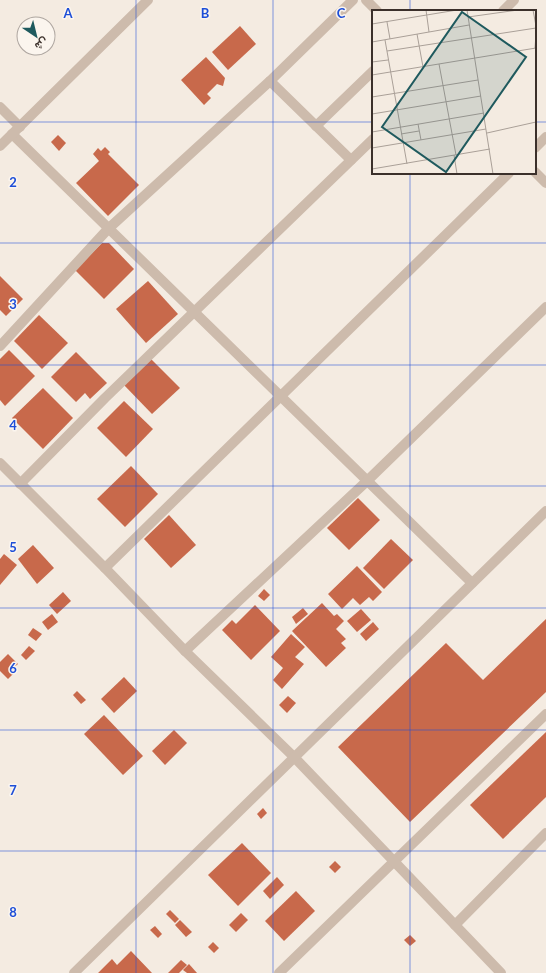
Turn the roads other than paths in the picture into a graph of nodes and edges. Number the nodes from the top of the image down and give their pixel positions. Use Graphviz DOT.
graph roads {
  1 [pos="148,0"];
  2 [pos="353,0"];
  3 [pos="366,0"];
  4 [pos="514,0"];
  5 [pos="376,10"];
  6 [pos="504,10"];
  7 [pos="372,72"];
  8 [pos="270,81"];
  9 [pos="0,107"];
  10 [pos="316,126"];
  11 [pos="20,127"];
  12 [pos="12,134"];
  13 [pos="546,137"];
  14 [pos="372,140"];
  15 [pos="0,146"];
  16 [pos="536,147"];
  17 [pos="351,160"];
  18 [pos="536,173"];
  19 [pos="508,174"];
  20 [pos="546,183"];
  21 [pos="108,229"];
  22 [pos="546,307"];
  23 [pos="192,313"];
  24 [pos="0,346"];
  25 [pos="280,397"];
  26 [pos="0,463"];
  27 [pos="367,481"];
  28 [pos="20,484"];
  29 [pos="546,511"];
  30 [pos="105,568"];
  31 [pos="472,583"];
  32 [pos="185,651"];
  33 [pos="546,714"];
  34 [pos="294,757"];
  35 [pos="546,833"];
  36 [pos="395,862"];
  37 [pos="455,925"];
  38 [pos="494,971"];
  39 [pos="74,973"];
  40 [pos="279,973"];
  1 -- 11 [label="street"];
  2 -- 8 [label="street"];
  3 -- 5 [label="street"];
  4 -- 6 [label="street"];
  7 -- 10 [label="street"];
  8 -- 10 [label="street"];
  8 -- 21 [label="street"];
  9 -- 11 [label="street"];
  10 -- 17 [label="street"];
  11 -- 12 [label="street"];
  12 -- 15 [label="street"];
  12 -- 21 [label="street"];
  13 -- 16 [label="street"];
  14 -- 17 [label="street"];
  17 -- 23 [label="street"];
  18 -- 20 [label="street"];
  19 -- 25 [label="street"];
  21 -- 23 [label="street"];
  21 -- 24 [label="street"];
  22 -- 27 [label="street"];
  23 -- 25 [label="street"];
  23 -- 28 [label="street"];
  25 -- 27 [label="street"];
  25 -- 30 [label="street"];
  26 -- 28 [label="street"];
  27 -- 31 [label="street"];
  27 -- 32 [label="street"];
  28 -- 30 [label="street"];
  29 -- 31 [label="street"];
  30 -- 32 [label="street"];
  31 -- 34 [label="street"];
  32 -- 34 [label="street"];
  33 -- 36 [label="street"];
  34 -- 36 [label="street"];
  34 -- 39 [label="street"];
  35 -- 37 [label="street"];
  36 -- 37 [label="street"];
  36 -- 40 [label="street"];
  37 -- 38 [label="street"];
}
